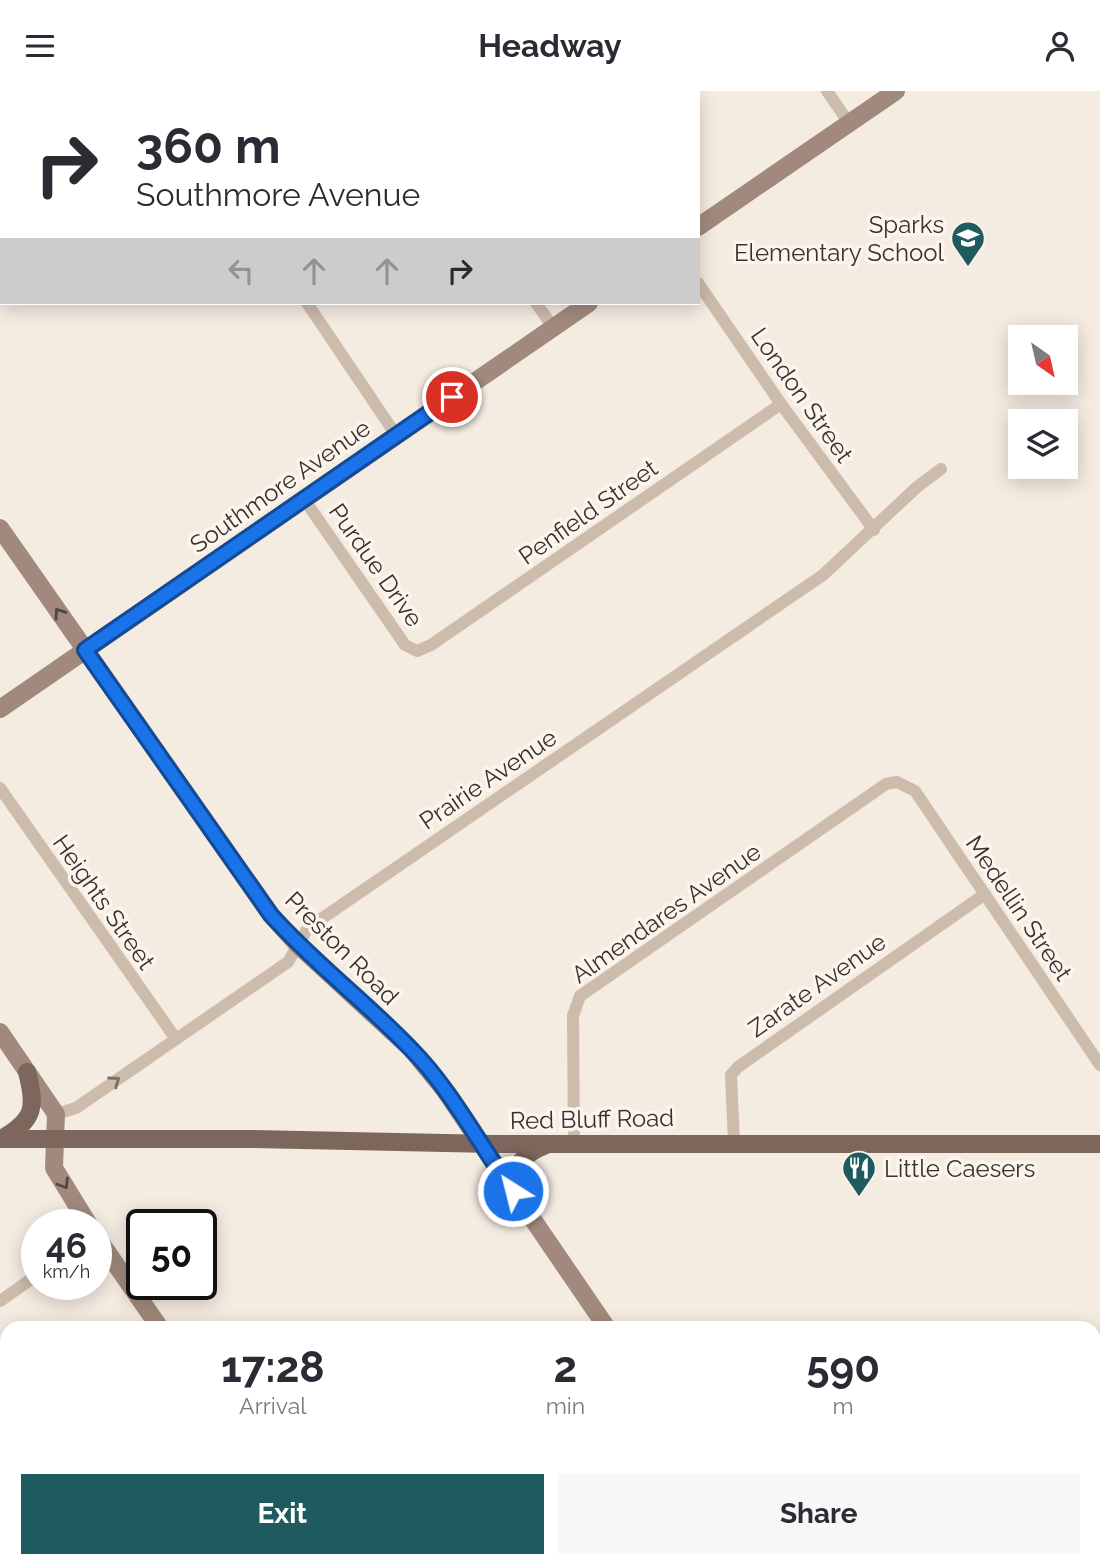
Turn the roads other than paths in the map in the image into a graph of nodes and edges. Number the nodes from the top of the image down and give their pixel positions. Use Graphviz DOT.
graph roads {
  1 [pos="827,91"];
  2 [pos="896,91"];
  3 [pos="849,123"];
  4 [pos="700,226"];
  5 [pos="700,286"];
  6 [pos="308,305"];
  7 [pos="537,305"];
  8 [pos="586,305"];
  9 [pos="553,327"];
  10 [pos="781,404"];
  11 [pos="397,435"];
  12 [pos="941,469"];
  13 [pos="304,499"];
  14 [pos="0,528"];
  15 [pos="874,530"];
  16 [pos="85,650"];
  17 [pos="417,651"];
  18 [pos="0,709"];
  19 [pos="897,782"];
  20 [pos="0,788"];
  21 [pos="985,894"];
  22 [pos="298,945"];
  23 [pos="0,1032"];
  24 [pos="176,1039"];
  25 [pos="1100,1065"];
  26 [pos="27,1072"];
  27 [pos="56,1114"];
  28 [pos="0,1139"];
  29 [pos="55,1139"];
  30 [pos="734,1142"];
  31 [pos="550,1143"];
  32 [pos="574,1143"];
  33 [pos="480,1144"];
  34 [pos="1100,1144"];
  35 [pos="513,1191"];
  36 [pos="79,1209"];
  37 [pos="112,1259"];
  38 [pos="21,1286"];
  39 [pos="0,1301"];
  40 [pos="155,1321"];
  41 [pos="602,1321"];
  1 -- 3 [label="street"];
  2 -- 3 [label="main road"];
  3 -- 4 [label="main road"];
  5 -- 10 [label="street, London Street"];
  6 -- 11 [label="street"];
  7 -- 9 [label="street"];
  8 -- 9 [label="main road, Southmore Avenue"];
  9 -- 11 [label="main road, Southmore Avenue"];
  10 -- 15 [label="street, London Street"];
  10 -- 17 [label="street, Penfield Street"];
  11 -- 13 [label="main road, Southmore Avenue"];
  12 -- 15 [label="street, Prairie Avenue"];
  13 -- 16 [label="main road, Southmore Avenue"];
  13 -- 17 [label="street, Purdue Drive"];
  16 -- 14 [label="main road, Preston Road, one-way"];
  15 -- 22 [label="street, Prairie Avenue"];
  16 -- 18 [label="main road, Southmore Avenue"];
  16 -- 22 [label="main road, Preston Road"];
  19 -- 21 [label="street, Medellin Street"];
  19 -- 32 [label="street, Almendares Avenue"];
  20 -- 24 [label="street, Heights Street"];
  21 -- 25 [label="street, Medellin Street"];
  21 -- 30 [label="street, Zarate Avenue"];
  22 -- 24 [label="street, Prairie Avenue"];
  22 -- 33 [label="main road, Preston Road"];
  23 -- 26 [label="main road"];
  27 -- 24 [label="street, Prairie Avenue, one-way"];
  26 -- 27 [label="main road"];
  26 -- 28 [label="main road"];
  27 -- 29 [label="main road"];
  28 -- 29 [label="main road, Red Bluff Road"];
  29 -- 33 [label="main road, Red Bluff Road"];
  29 -- 36 [label="main road, one-way"];
  30 -- 32 [label="main road, Red Bluff Road"];
  30 -- 34 [label="main road, Red Bluff Road"];
  31 -- 32 [label="main road, Red Bluff Road"];
  31 -- 33 [label="main road, Red Bluff Road"];
  31 -- 35 [label="main road"];
  33 -- 35 [label="main road, Preston Road"];
  35 -- 41 [label="main road, Preston Road"];
  37 -- 40 [label="main road"];
  38 -- 39 [label="street"];
}
